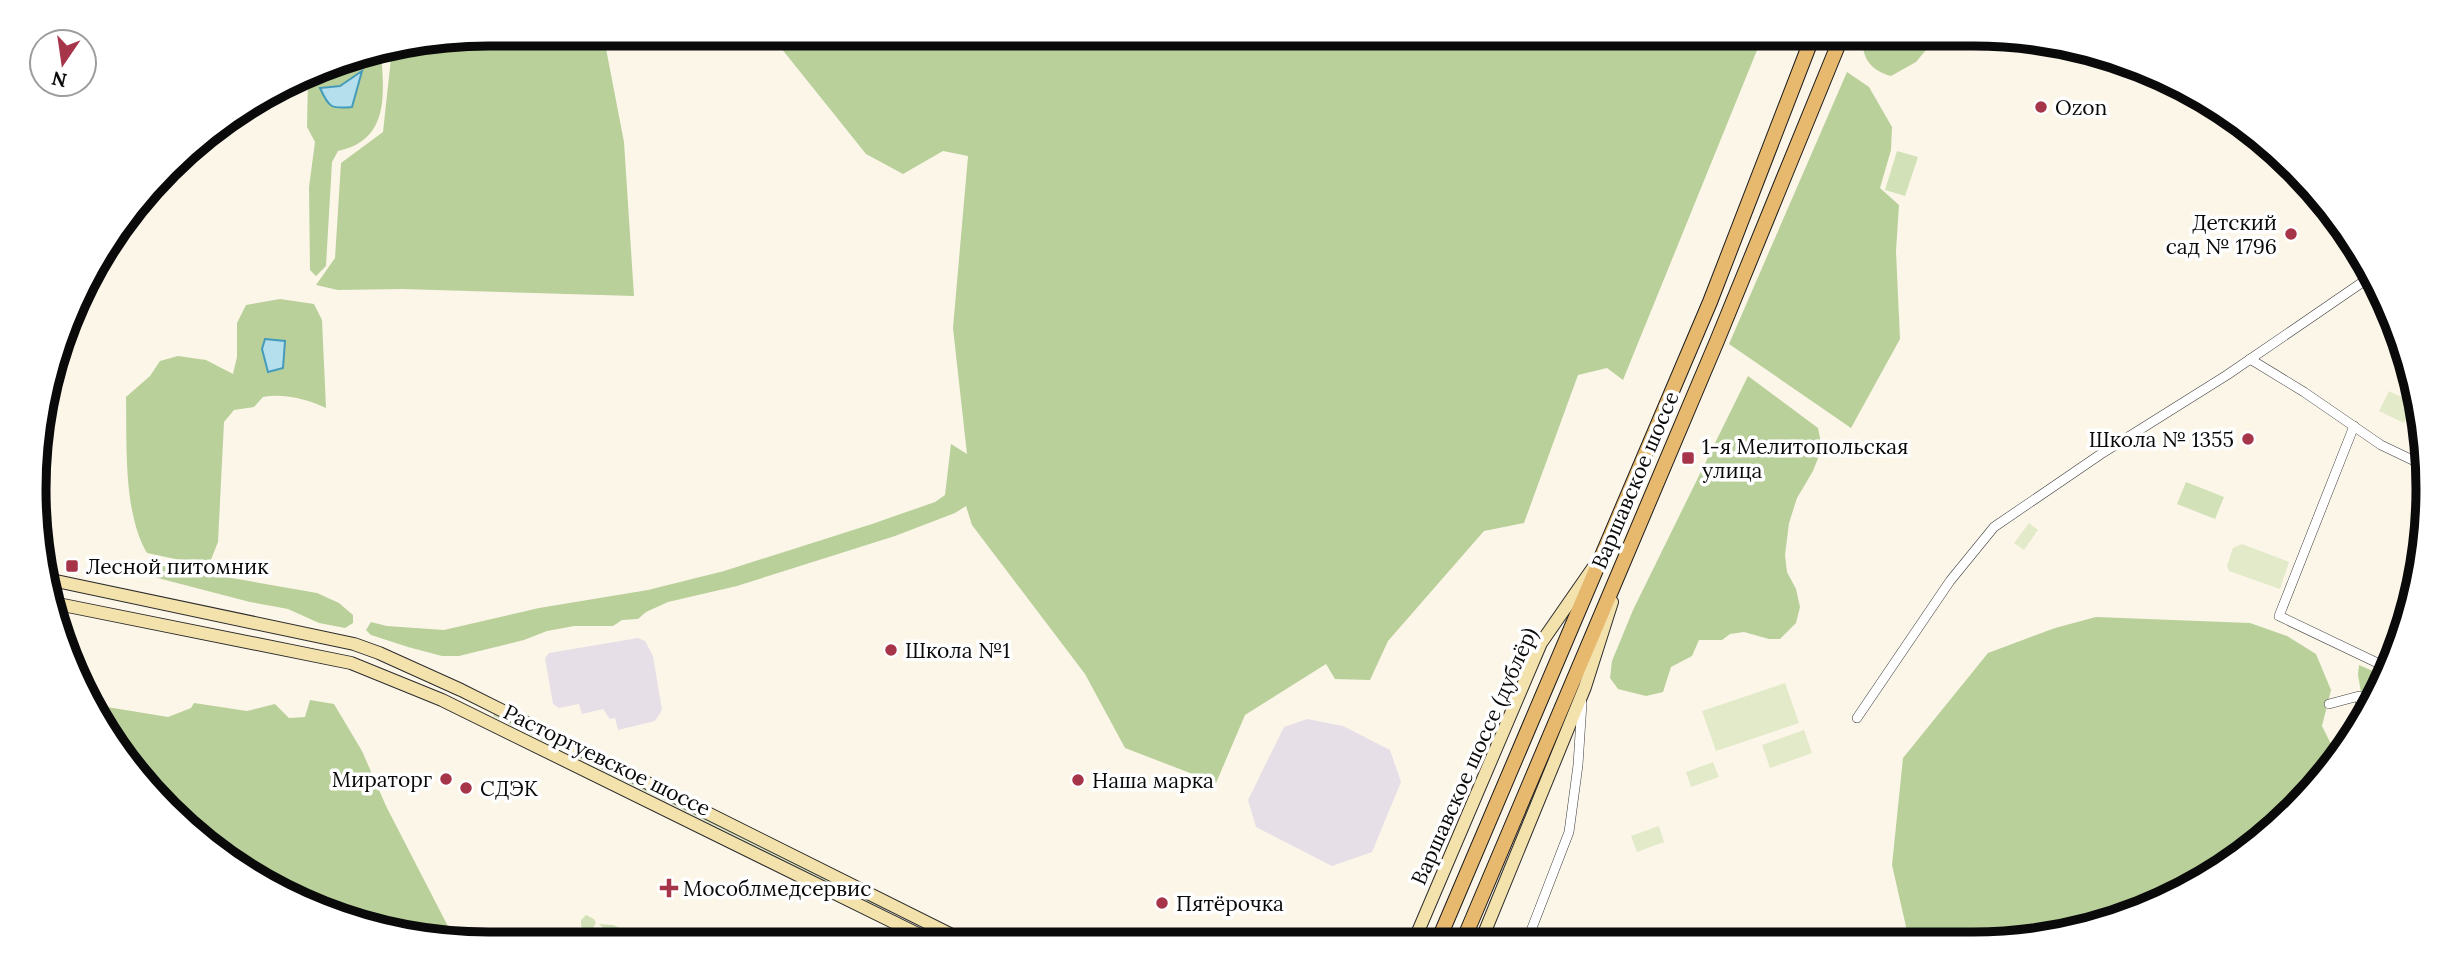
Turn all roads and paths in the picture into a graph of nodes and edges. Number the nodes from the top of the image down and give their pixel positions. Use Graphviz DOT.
graph roads {
  1 [pos="1806,46"];
  2 [pos="1809,46"];
  3 [pos="1838,46"];
  4 [pos="1805,55"];
  5 [pos="2364,281"];
  6 [pos="2250,359"];
  7 [pos="2354,426"];
  8 [pos="2416,462"];
  9 [pos="1601,556"];
  10 [pos="1622,564"];
  11 [pos="55,581"];
  12 [pos="62,605"];
  13 [pos="2380,664"];
  14 [pos="1586,687"];
  15 [pos="2361,703"];
  16 [pos="2329,704"];
  17 [pos="1857,718"];
  18 [pos="914,932"];
  19 [pos="946,932"];
  20 [pos="1418,932"];
  21 [pos="1442,932"];
  22 [pos="1466,932"];
  23 [pos="1484,932"];
  24 [pos="1530,932"];
  1 -- 4 [label="street"];
  2 -- 4 [label="main road, Варшавское шоссе"];
  3 -- 10 [label="main road, Варшавское шоссе"];
  4 -- 9 [label="main road, Варшавское шоссе"];
  5 -- 6 [label="street"];
  6 -- 7 [label="street"];
  6 -- 17 [label="street"];
  7 -- 8 [label="street"];
  7 -- 13 [label="street"];
  9 -- 20 [label="main road, Варшавское шоссе (дублёр)"];
  9 -- 21 [label="main road, Варшавское шоссе"];
  10 -- 14 [label="main road"];
  10 -- 22 [label="main road, Варшавское шоссе"];
  11 -- 19 [label="main road, Расторгуевское шоссе"];
  12 -- 18 [label="main road, Расторгуевское шоссе"];
  14 -- 23 [label="main road"];
  14 -- 24 [label="street"];
  15 -- 16 [label="street"];
}
